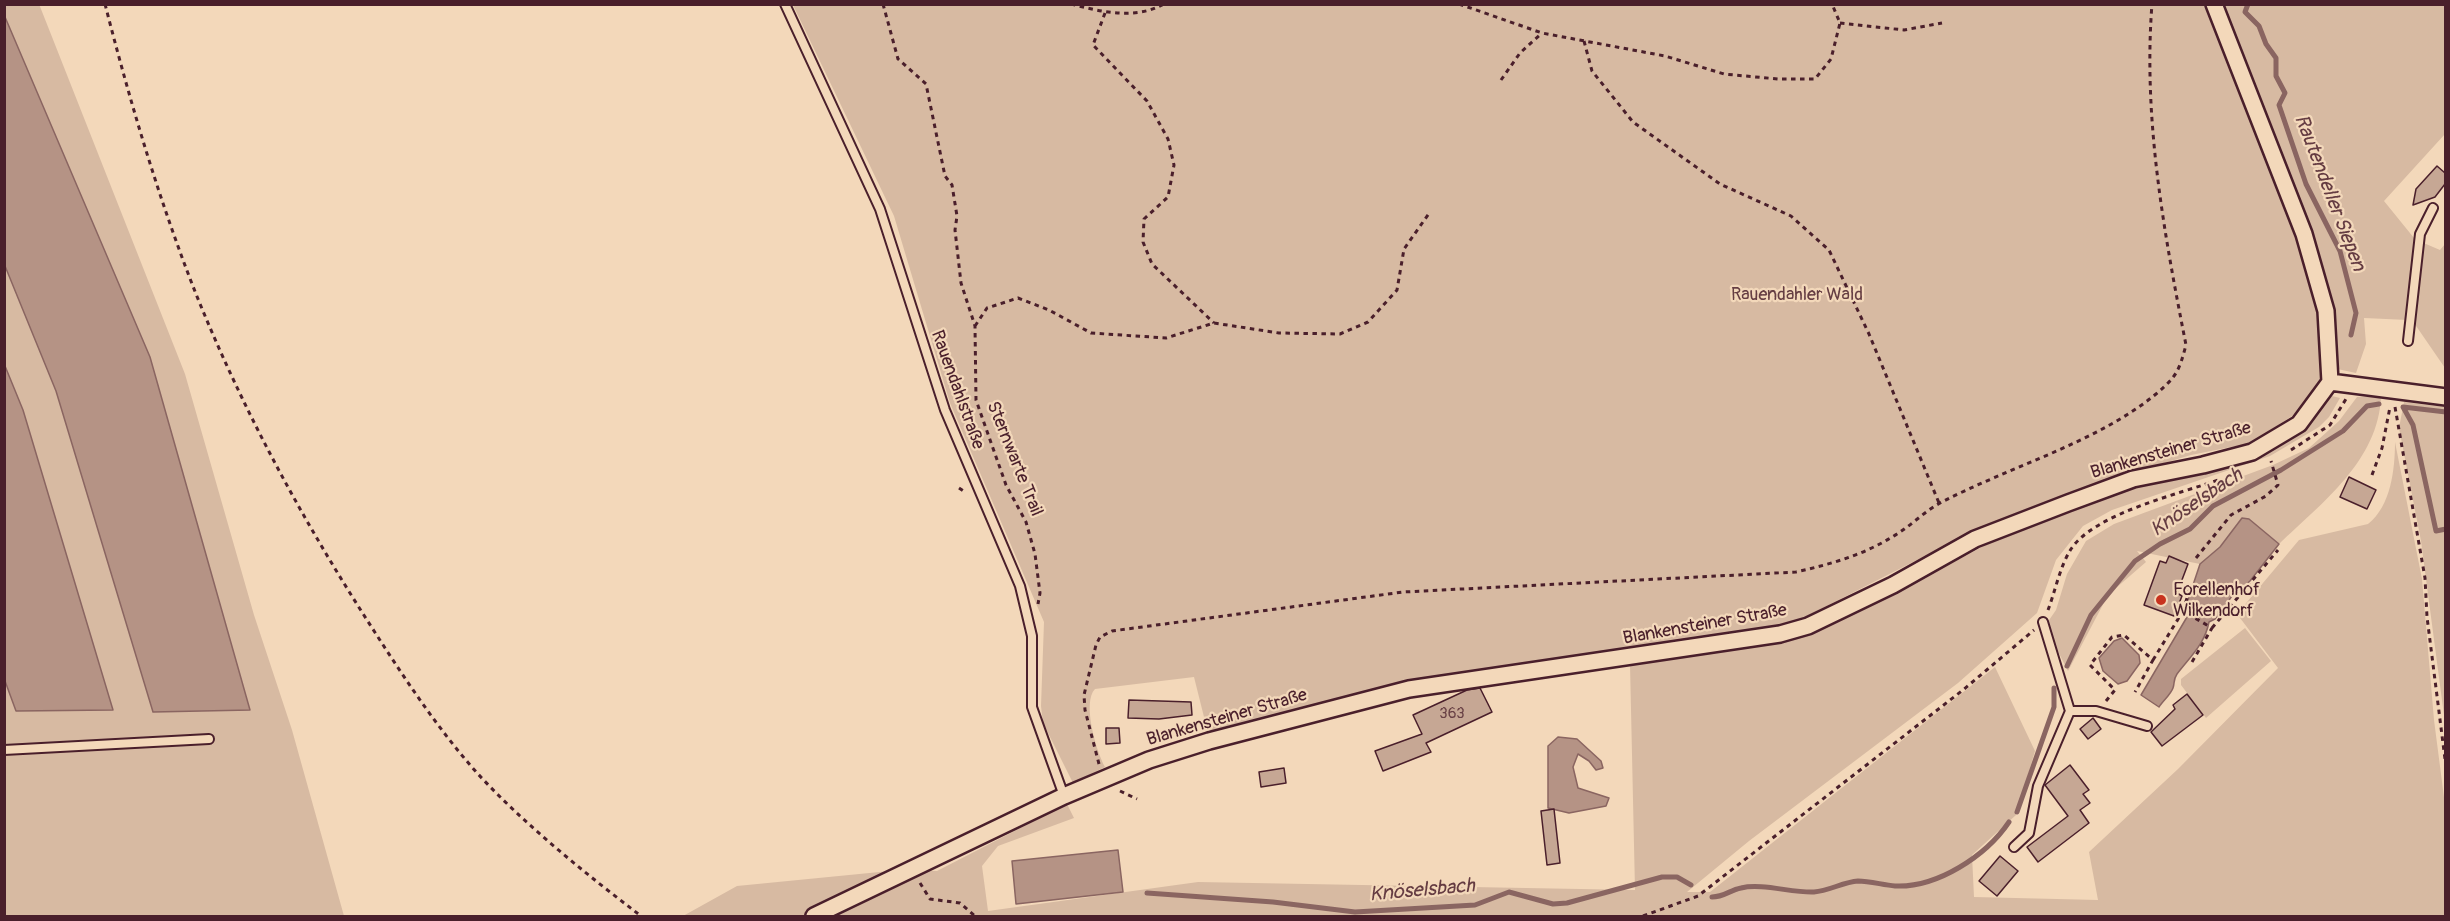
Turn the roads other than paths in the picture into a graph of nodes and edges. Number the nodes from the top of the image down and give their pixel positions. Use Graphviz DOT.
graph roads {
  1 [pos="785,4"];
  2 [pos="2214,4"];
  3 [pos="2433,208"];
  4 [pos="2408,341"];
  5 [pos="2330,381"];
  6 [pos="2445,398"];
  7 [pos="2043,622"];
  8 [pos="2070,711"];
  9 [pos="2147,726"];
  10 [pos="209,739"];
  11 [pos="4,750"];
  12 [pos="1064,796"];
  13 [pos="2014,847"];
  14 [pos="814,916"];
  1 -- 12 [label="lane, Rauendahlstraße"];
  2 -- 5 [label="street"];
  3 -- 4 [label="lane"];
  5 -- 6 [label="street"];
  5 -- 12 [label="street, Blankensteiner Straße"];
  7 -- 8 [label="lane"];
  8 -- 9 [label="lane"];
  8 -- 13 [label="lane"];
  10 -- 11 [label="lane"];
  12 -- 14 [label="street, Blankensteiner Straße"];
}
